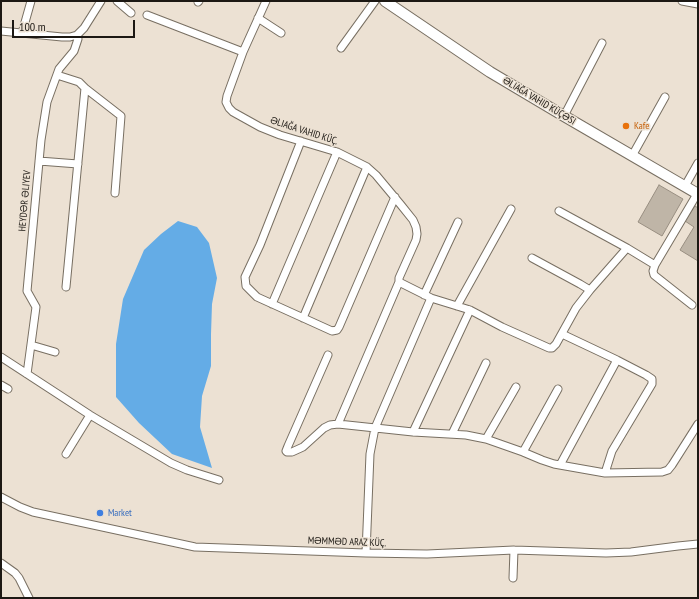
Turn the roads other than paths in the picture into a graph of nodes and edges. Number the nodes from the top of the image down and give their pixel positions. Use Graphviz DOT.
graph roads {
  1 [pos="31,1"];
  2 [pos="101,1"];
  3 [pos="117,1"];
  4 [pos="266,1"];
  5 [pos="375,1"];
  6 [pos="385,1"];
  7 [pos="682,1"];
  8 [pos="698,4"];
  9 [pos="131,13"];
  10 [pos="147,15"];
  11 [pos="258,18"];
  12 [pos="1,30"];
  13 [pos="22,33"];
  14 [pos="281,33"];
  15 [pos="77,35"];
  16 [pos="602,44"];
  17 [pos="341,48"];
  18 [pos="243,52"];
  19 [pos="57,75"];
  20 [pos="85,88"];
  21 [pos="665,97"];
  22 [pos="564,116"];
  23 [pos="301,141"];
  24 [pos="337,152"];
  25 [pos="632,156"];
  26 [pos="39,161"];
  27 [pos="698,163"];
  28 [pos="78,164"];
  29 [pos="367,167"];
  30 [pos="685,186"];
  31 [pos="115,193"];
  32 [pos="698,194"];
  33 [pos="395,197"];
  34 [pos="511,209"];
  35 [pos="559,211"];
  36 [pos="458,222"];
  37 [pos="627,248"];
  38 [pos="532,258"];
  39 [pos="655,266"];
  40 [pos="399,282"];
  41 [pos="66,286"];
  42 [pos="590,290"];
  43 [pos="428,296"];
  44 [pos="272,304"];
  45 [pos="692,305"];
  46 [pos="457,306"];
  47 [pos="470,310"];
  48 [pos="303,318"];
  49 [pos="562,334"];
  50 [pos="30,345"];
  51 [pos="55,352"];
  52 [pos="328,355"];
  53 [pos="1,357"];
  54 [pos="618,360"];
  55 [pos="486,363"];
  56 [pos="27,374"];
  57 [pos="1,385"];
  58 [pos="516,387"];
  59 [pos="8,389"];
  60 [pos="558,389"];
  61 [pos="90,415"];
  62 [pos="338,424"];
  63 [pos="698,424"];
  64 [pos="375,428"];
  65 [pos="413,432"];
  66 [pos="452,434"];
  67 [pos="486,440"];
  68 [pos="524,452"];
  69 [pos="66,454"];
  70 [pos="560,465"];
  71 [pos="605,473"];
  72 [pos="219,480"];
  73 [pos="1,497"];
  74 [pos="698,544"];
  75 [pos="514,550"];
  76 [pos="366,553"];
  77 [pos="1,563"];
  78 [pos="513,578"];
  79 [pos="29,598"];
  1 -- 13 [label="street"];
  2 -- 15 [label="street"];
  3 -- 9 [label="street"];
  4 -- 11 [label="street, ƏLIAĞA VAHID KÜÇ."];
  5 -- 17 [label="street"];
  6 -- 22 [label="main road, ƏLIAĞA VAHID KÜÇƏSI"];
  7 -- 8 [label="street"];
  10 -- 18 [label="street"];
  11 -- 14 [label="street"];
  11 -- 18 [label="street, ƏLIAĞA VAHID KÜÇ."];
  12 -- 13 [label="street"];
  13 -- 15 [label="street"];
  15 -- 19 [label="street, HEYDƏR ƏLIYEV"];
  16 -- 22 [label="street"];
  18 -- 23 [label="street, ƏLIAĞA VAHID KÜÇ."];
  19 -- 20 [label="street"];
  19 -- 26 [label="street, HEYDƏR ƏLIYEV"];
  20 -- 28 [label="street"];
  20 -- 31 [label="street"];
  21 -- 25 [label="street"];
  22 -- 25 [label="main road, ƏLIAĞA VAHID KÜÇƏSI"];
  23 -- 24 [label="street, ƏLIAĞA VAHID KÜÇ."];
  23 -- 44 [label="street"];
  24 -- 29 [label="street, ƏLIAĞA VAHID KÜÇ."];
  24 -- 44 [label="street"];
  25 -- 30 [label="main road, ƏLIAĞA VAHID KÜÇƏSI"];
  26 -- 28 [label="street"];
  26 -- 50 [label="street, HEYDƏR ƏLIYEV"];
  27 -- 30 [label="street"];
  28 -- 41 [label="street"];
  29 -- 33 [label="street, ƏLIAĞA VAHID KÜÇ."];
  29 -- 48 [label="street"];
  30 -- 32 [label="main road, ƏLIAĞA VAHID KÜÇƏSI"];
  32 -- 39 [label="street"];
  33 -- 40 [label="street, ƏLIAĞA VAHID KÜÇ."];
  33 -- 48 [label="street"];
  34 -- 46 [label="street"];
  35 -- 37 [label="street"];
  36 -- 43 [label="street"];
  37 -- 39 [label="street"];
  37 -- 42 [label="street"];
  38 -- 42 [label="street"];
  39 -- 45 [label="street"];
  40 -- 43 [label="street"];
  40 -- 62 [label="street, ƏLIAĞA VAHID KÜÇ."];
  42 -- 49 [label="street"];
  43 -- 46 [label="street"];
  43 -- 64 [label="street"];
  44 -- 48 [label="street"];
  46 -- 47 [label="street"];
  47 -- 49 [label="street"];
  47 -- 65 [label="street"];
  49 -- 54 [label="street"];
  50 -- 51 [label="street"];
  50 -- 56 [label="street, HEYDƏR ƏLIYEV"];
  52 -- 62 [label="street"];
  53 -- 56 [label="street"];
  54 -- 70 [label="street"];
  54 -- 71 [label="street"];
  55 -- 66 [label="street"];
  56 -- 61 [label="street"];
  57 -- 59 [label="street"];
  58 -- 67 [label="street"];
  60 -- 68 [label="street"];
  61 -- 69 [label="street"];
  61 -- 72 [label="street"];
  62 -- 64 [label="street"];
  63 -- 71 [label="street"];
  64 -- 65 [label="street"];
  64 -- 76 [label="street"];
  65 -- 66 [label="street"];
  66 -- 67 [label="street"];
  67 -- 68 [label="street"];
  68 -- 70 [label="street"];
  70 -- 71 [label="street"];
  73 -- 76 [label="street, MƏMMƏD ARAZ KÜÇ."];
  74 -- 75 [label="street, MƏMMƏD ARAZ KÜÇ."];
  75 -- 76 [label="street, MƏMMƏD ARAZ KÜÇ."];
  75 -- 78 [label="street"];
  77 -- 79 [label="street"];
}
